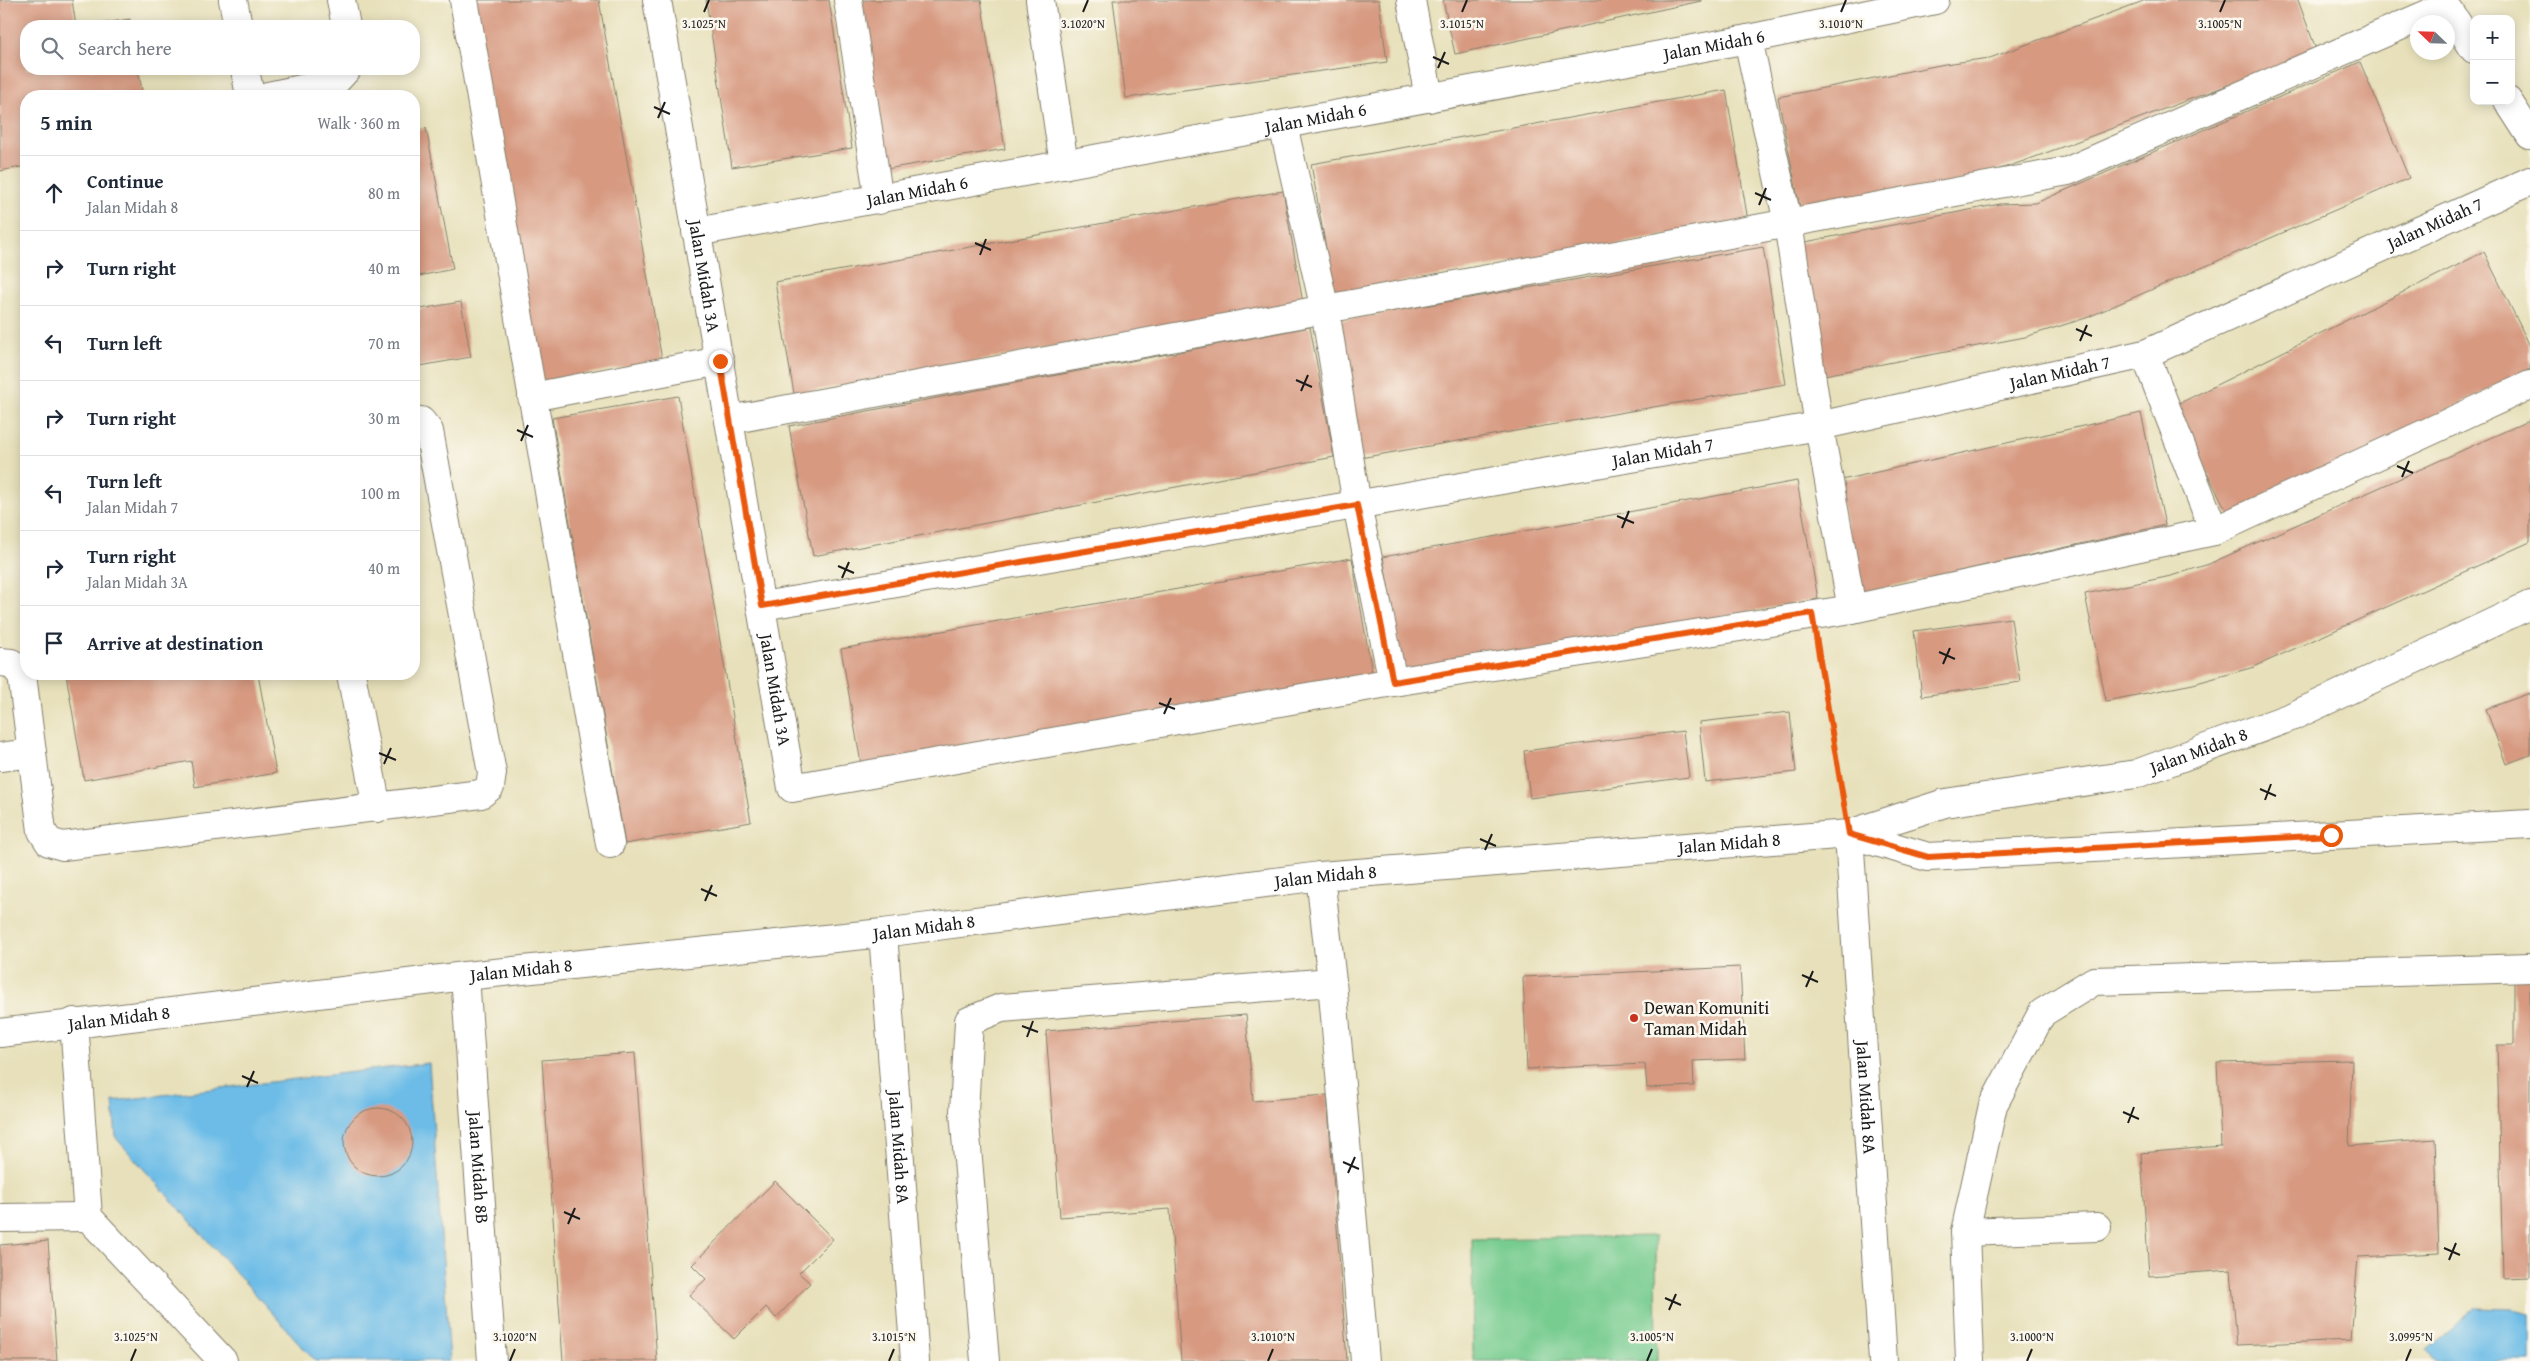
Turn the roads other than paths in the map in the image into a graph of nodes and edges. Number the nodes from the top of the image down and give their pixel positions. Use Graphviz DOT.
graph roads {
  1 [pos="234,0"];
  2 [pos="342,0"];
  3 [pos="464,0"];
  4 [pos="657,0"];
  5 [pos="848,0"];
  6 [pos="1040,0"];
  7 [pos="1411,0"];
  8 [pos="1935,0"];
  9 [pos="2444,3"];
  10 [pos="237,20"];
  11 [pos="345,20"];
  12 [pos="1748,39"];
  13 [pos="2470,43"];
  14 [pos="246,75"];
  15 [pos="341,75"];
  16 [pos="249,90"];
  17 [pos="297,90"];
  18 [pos="1429,98"];
  19 [pos="2511,105"];
  20 [pos="1283,125"];
  21 [pos="2530,135"];
  22 [pos="1064,165"];
  23 [pos="2530,181"];
  24 [pos="879,200"];
  25 [pos="1788,222"];
  26 [pos="696,232"];
  27 [pos="1325,310"];
  28 [pos="2145,354"];
  29 [pos="720,361"];
  30 [pos="2530,385"];
  31 [pos="532,397"];
  32 [pos="729,420"];
  33 [pos="420,421"];
  34 [pos="1819,426"];
  35 [pos="1357,505"];
  36 [pos="2214,532"];
  37 [pos="2530,605"];
  38 [pos="762,606"];
  39 [pos="1852,609"];
  40 [pos="0,662"];
  41 [pos="20,673"];
  42 [pos="23,680"];
  43 [pos="352,680"];
  44 [pos="1393,682"];
  45 [pos="32,753"];
  46 [pos="0,757"];
  47 [pos="377,808"];
  48 [pos="2530,824"];
  49 [pos="1849,834"];
  50 [pos="610,844"];
  51 [pos="1320,876"];
  52 [pos="883,933"];
  53 [pos="2530,968"];
  54 [pos="465,976"];
  55 [pos="1332,982"];
  56 [pos="74,1022"];
  57 [pos="0,1033"];
  58 [pos="88,1217"];
  59 [pos="0,1218"];
  60 [pos="2097,1227"];
  61 [pos="1965,1232"];
  62 [pos="223,1361"];
  63 [pos="492,1361"];
  64 [pos="915,1361"];
  65 [pos="985,1361"];
  66 [pos="1365,1361"];
  67 [pos="1883,1361"];
  68 [pos="1970,1361"];
  1 -- 10 [label="street"];
  2 -- 11 [label="street"];
  3 -- 31 [label="street"];
  4 -- 26 [label="street, Jalan Midah 3A"];
  5 -- 24 [label="street"];
  6 -- 22 [label="street"];
  7 -- 18 [label="street"];
  8 -- 12 [label="street, Jalan Midah 6"];
  9 -- 13 [label="street"];
  9 -- 25 [label="street"];
  12 -- 18 [label="street, Jalan Midah 6"];
  12 -- 25 [label="street"];
  14 -- 16 [label="street"];
  15 -- 17 [label="street"];
  18 -- 20 [label="street, Jalan Midah 6"];
  19 -- 21 [label="street"];
  20 -- 22 [label="street, Jalan Midah 6"];
  20 -- 27 [label="street"];
  22 -- 24 [label="street, Jalan Midah 6"];
  23 -- 28 [label="street, Jalan Midah 7"];
  24 -- 26 [label="street, Jalan Midah 6"];
  25 -- 27 [label="street"];
  25 -- 34 [label="street"];
  26 -- 29 [label="street, Jalan Midah 3A"];
  27 -- 32 [label="street"];
  27 -- 35 [label="street"];
  28 -- 34 [label="street, Jalan Midah 7"];
  28 -- 36 [label="street"];
  29 -- 31 [label="street"];
  29 -- 32 [label="street, Jalan Midah 3A"];
  30 -- 36 [label="street"];
  31 -- 50 [label="street"];
  32 -- 38 [label="street, Jalan Midah 3A"];
  33 -- 47 [label="street"];
  34 -- 35 [label="street, Jalan Midah 7"];
  34 -- 39 [label="street"];
  35 -- 38 [label="street, Jalan Midah 7"];
  35 -- 44 [label="street"];
  36 -- 39 [label="street"];
  37 -- 49 [label="street, Jalan Midah 8"];
  38 -- 44 [label="street, Jalan Midah 3A"];
  39 -- 44 [label="street"];
  40 -- 41 [label="street"];
  42 -- 45 [label="street"];
  43 -- 47 [label="street"];
  45 -- 46 [label="street"];
  45 -- 47 [label="street"];
  48 -- 49 [label="street, Jalan Midah 8"];
  49 -- 51 [label="street, Jalan Midah 8"];
  49 -- 67 [label="street, Jalan Midah 8A"];
  51 -- 52 [label="street, Jalan Midah 8"];
  51 -- 55 [label="street"];
  52 -- 54 [label="street, Jalan Midah 8"];
  52 -- 64 [label="street, Jalan Midah 8A"];
  53 -- 61 [label="street"];
  54 -- 56 [label="street, Jalan Midah 8"];
  54 -- 63 [label="street, Jalan Midah 8B"];
  55 -- 65 [label="street"];
  55 -- 66 [label="street"];
  56 -- 57 [label="street, Jalan Midah 8"];
  56 -- 58 [label="street"];
  58 -- 59 [label="street"];
  58 -- 62 [label="street"];
  60 -- 61 [label="street"];
  61 -- 68 [label="street"];
}
